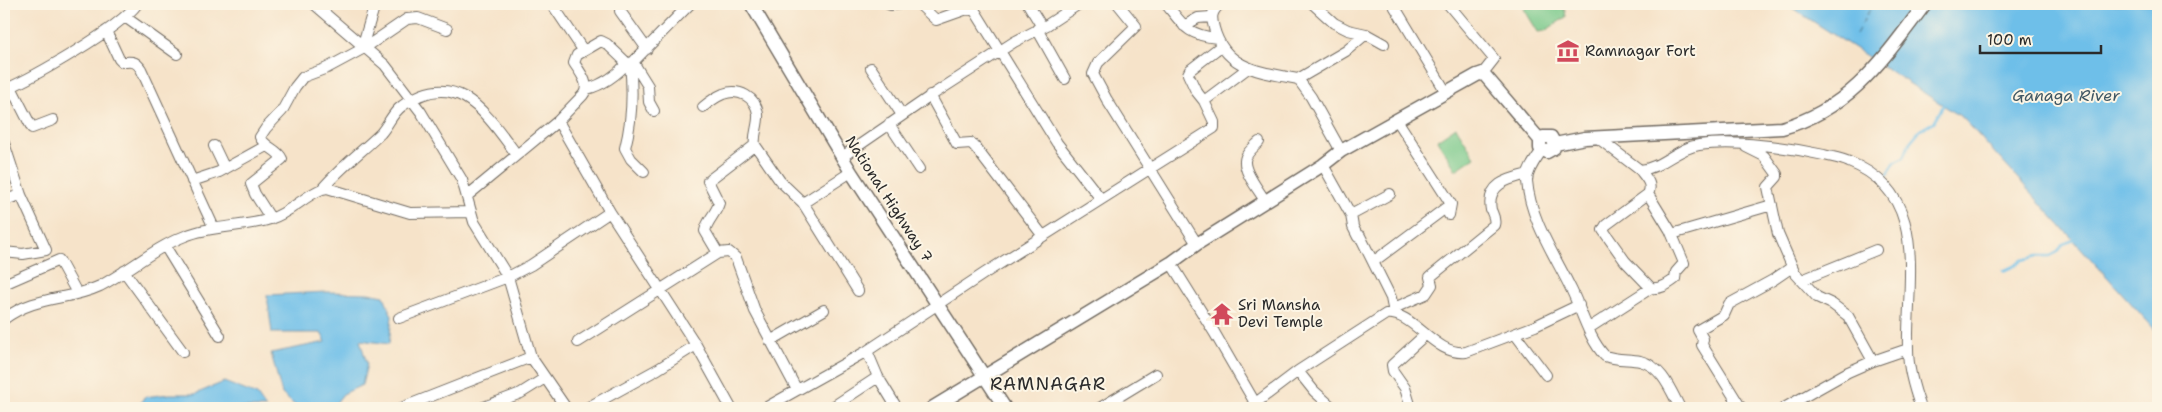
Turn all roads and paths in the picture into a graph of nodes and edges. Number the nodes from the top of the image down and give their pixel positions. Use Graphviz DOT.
graph roads {
  1 [pos="137,4"];
  2 [pos="314,4"];
  3 [pos="375,4"];
  4 [pos="552,4"];
  5 [pos="690,4"];
  6 [pos="751,4"];
  7 [pos="888,4"];
  8 [pos="901,4"];
  9 [pos="920,4"];
  10 [pos="1028,4"];
  11 [pos="1079,4"];
  12 [pos="1118,4"];
  13 [pos="1166,4"];
  14 [pos="1220,4"];
  15 [pos="1393,4"];
  16 [pos="1448,4"];
  17 [pos="1925,4"];
  18 [pos="1317,5"];
  19 [pos="620,11"];
  20 [pos="124,17"];
  21 [pos="1212,17"];
  22 [pos="1184,26"];
  23 [pos="1040,28"];
  24 [pos="447,29"];
  25 [pos="106,31"];
  26 [pos="1366,34"];
  27 [pos="1219,42"];
  28 [pos="1384,44"];
  29 [pos="365,45"];
  30 [pos="647,48"];
  31 [pos="583,50"];
  32 [pos="1001,51"];
  33 [pos="177,54"];
  34 [pos="630,63"];
  35 [pos="872,68"];
  36 [pos="1248,68"];
  37 [pos="1483,74"];
  38 [pos="1065,79"];
  39 [pos="1298,79"];
  40 [pos="7,89"];
  41 [pos="587,89"];
  42 [pos="1446,92"];
  43 [pos="930,96"];
  44 [pos="412,100"];
  45 [pos="1204,101"];
  46 [pos="703,106"];
  47 [pos="654,111"];
  48 [pos="902,114"];
  49 [pos="53,120"];
  50 [pos="1398,120"];
  51 [pos="558,121"];
  52 [pos="889,124"];
  53 [pos="1598,138"];
  54 [pos="1259,142"];
  55 [pos="4,143"];
  56 [pos="1739,144"];
  57 [pos="1541,145"];
  58 [pos="214,146"];
  59 [pos="266,146"];
  60 [pos="756,146"];
  61 [pos="1341,151"];
  62 [pos="517,155"];
  63 [pos="842,157"];
  64 [pos="1323,165"];
  65 [pos="225,169"];
  66 [pos="919,169"];
  67 [pos="1150,169"];
  68 [pos="1640,170"];
  69 [pos="644,172"];
  70 [pos="851,172"];
  71 [pos="1528,174"];
  72 [pos="192,181"];
  73 [pos="322,189"];
  74 [pos="1390,194"];
  75 [pos="1648,194"];
  76 [pos="21,195"];
  77 [pos="467,196"];
  78 [pos="1101,199"];
  79 [pos="4,200"];
  80 [pos="1265,200"];
  81 [pos="803,203"];
  82 [pos="1772,205"];
  83 [pos="470,212"];
  84 [pos="610,212"];
  85 [pos="1351,215"];
  86 [pos="271,219"];
  87 [pos="214,228"];
  88 [pos="1672,234"];
  89 [pos="1043,236"];
  90 [pos="1197,244"];
  91 [pos="165,246"];
  92 [pos="1876,250"];
  93 [pos="4,252"];
  94 [pos="718,253"];
  95 [pos="1373,262"];
  96 [pos="1171,263"];
  97 [pos="1792,267"];
  98 [pos="124,271"];
  99 [pos="508,277"];
  100 [pos="1802,280"];
  101 [pos="4,284"];
  102 [pos="1651,288"];
  103 [pos="660,290"];
  104 [pos="858,291"];
  105 [pos="77,292"];
  106 [pos="937,304"];
  107 [pos="1579,305"];
  108 [pos="824,310"];
  109 [pos="1394,311"];
  110 [pos="4,318"];
  111 [pos="399,318"];
  112 [pos="1589,328"];
  113 [pos="1515,334"];
  114 [pos="1424,335"];
  115 [pos="220,336"];
  116 [pos="770,341"];
  117 [pos="578,342"];
  118 [pos="696,345"];
  119 [pos="867,350"];
  120 [pos="1908,350"];
  121 [pos="184,352"];
  122 [pos="531,357"];
  123 [pos="1873,361"];
  124 [pos="1298,371"];
  125 [pos="1156,374"];
  126 [pos="1546,375"];
  127 [pos="878,377"];
  128 [pos="985,377"];
  129 [pos="545,378"];
  130 [pos="797,390"];
  131 [pos="428,397"];
  132 [pos="1107,407"];
  133 [pos="1254,407"];
  134 [pos="401,408"];
  135 [pos="430,408"];
  136 [pos="481,408"];
  137 [pos="566,408"];
  138 [pos="587,408"];
  139 [pos="731,408"];
  140 [pos="766,408"];
  141 [pos="831,408"];
  142 [pos="897,408"];
  143 [pos="932,408"];
  144 [pos="1005,408"];
  145 [pos="1333,408"];
  146 [pos="1412,408"];
  147 [pos="1680,408"];
  148 [pos="1741,408"];
  149 [pos="1784,408"];
  150 [pos="1921,408"];
  1 -- 20 [label="street"];
  2 -- 29 [label="street"];
  3 -- 29 [label="street"];
  4 -- 31 [label="street"];
  5 -- 30 [label="street"];
  6 -- 63 [label="main road, National Highway 7"];
  7 -- 8 [label="street"];
  9 -- 32 [label="street"];
  10 -- 23 [label="street"];
  11 -- 23 [label="street"];
  12 -- 67 [label="street"];
  13 -- 22 [label="street"];
  14 -- 21 [label="street"];
  15 -- 42 [label="street"];
  16 -- 37 [label="street"];
  17 -- 53 [label="main road"];
  18 -- 26 [label="street"];
  19 -- 30 [label="street"];
  20 -- 25 [label="street"];
  20 -- 33 [label="street"];
  21 -- 22 [label="street"];
  21 -- 27 [label="street"];
  22 -- 27 [label="street"];
  23 -- 32 [label="street"];
  23 -- 38 [label="street"];
  24 -- 29 [label="street"];
  25 -- 40 [label="street"];
  25 -- 72 [label="street"];
  26 -- 28 [label="street"];
  26 -- 39 [label="street"];
  27 -- 36 [label="street"];
  27 -- 45 [label="street"];
  29 -- 44 [label="street"];
  29 -- 59 [label="street"];
  30 -- 34 [label="street"];
  31 -- 34 [label="street"];
  31 -- 41 [label="street"];
  32 -- 43 [label="street"];
  32 -- 78 [label="street"];
  34 -- 41 [label="street"];
  34 -- 47 [label="street"];
  34 -- 69 [label="street"];
  35 -- 48 [label="street"];
  36 -- 39 [label="street"];
  36 -- 45 [label="street"];
  37 -- 42 [label="main road"];
  37 -- 57 [label="main road"];
  39 -- 61 [label="street"];
  40 -- 49 [label="street"];
  41 -- 51 [label="street"];
  42 -- 50 [label="main road"];
  43 -- 48 [label="street"];
  43 -- 89 [label="street"];
  44 -- 62 [label="street"];
  44 -- 73 [label="street"];
  44 -- 77 [label="street"];
  45 -- 67 [label="street"];
  46 -- 60 [label="street"];
  48 -- 52 [label="street"];
  50 -- 61 [label="main road"];
  50 -- 95 [label="street"];
  51 -- 62 [label="street"];
  51 -- 84 [label="street"];
  52 -- 63 [label="street"];
  52 -- 66 [label="street"];
  53 -- 57 [label="main road"];
  53 -- 68 [label="street"];
  54 -- 80 [label="street"];
  55 -- 76 [label="street"];
  56 -- 68 [label="street"];
  56 -- 82 [label="street"];
  56 -- 120 [label="street"];
  57 -- 71 [label="street"];
  58 -- 65 [label="street"];
  59 -- 65 [label="street"];
  59 -- 86 [label="street"];
  60 -- 81 [label="street"];
  60 -- 94 [label="street"];
  61 -- 64 [label="main road"];
  62 -- 77 [label="street"];
  63 -- 70 [label="main road, National Highway 7"];
  64 -- 80 [label="main road"];
  64 -- 85 [label="street"];
  65 -- 72 [label="street"];
  67 -- 78 [label="street"];
  67 -- 90 [label="street"];
  68 -- 75 [label="street"];
  70 -- 81 [label="street"];
  70 -- 106 [label="main road, National Highway 7"];
  71 -- 107 [label="street"];
  71 -- 109 [label="street"];
  72 -- 87 [label="street"];
  73 -- 83 [label="street"];
  73 -- 86 [label="street"];
  74 -- 85 [label="street"];
  75 -- 88 [label="street"];
  75 -- 102 [label="street"];
  76 -- 79 [label="street"];
  76 -- 93 [label="street"];
  77 -- 83 [label="street"];
  78 -- 89 [label="street"];
  80 -- 90 [label="main road"];
  81 -- 104 [label="street"];
  82 -- 88 [label="street"];
  82 -- 97 [label="street"];
  83 -- 99 [label="street"];
  84 -- 99 [label="street"];
  84 -- 103 [label="street"];
  85 -- 95 [label="street"];
  86 -- 87 [label="street"];
  87 -- 91 [label="street"];
  88 -- 102 [label="street"];
  89 -- 106 [label="street"];
  90 -- 96 [label="main road"];
  91 -- 98 [label="street"];
  91 -- 115 [label="street"];
  92 -- 100 [label="street"];
  94 -- 103 [label="street"];
  94 -- 116 [label="street"];
  95 -- 109 [label="street"];
  96 -- 128 [label="main road"];
  96 -- 133 [label="street"];
  97 -- 100 [label="street"];
  97 -- 148 [label="street"];
  98 -- 105 [label="street"];
  98 -- 121 [label="street"];
  99 -- 111 [label="street"];
  99 -- 122 [label="street"];
  100 -- 123 [label="street"];
  101 -- 105 [label="street"];
  102 -- 112 [label="street"];
  103 -- 117 [label="street"];
  103 -- 118 [label="street"];
  105 -- 110 [label="street"];
  106 -- 119 [label="street"];
  106 -- 128 [label="main road, National Highway 7"];
  107 -- 112 [label="street"];
  107 -- 113 [label="street"];
  108 -- 116 [label="street"];
  109 -- 114 [label="street"];
  109 -- 124 [label="street"];
  112 -- 147 [label="street"];
  113 -- 114 [label="street"];
  113 -- 126 [label="street"];
  114 -- 146 [label="street"];
  116 -- 130 [label="street"];
  118 -- 138 [label="street"];
  118 -- 139 [label="street"];
  119 -- 127 [label="street"];
  119 -- 130 [label="street"];
  120 -- 123 [label="street"];
  120 -- 150 [label="street"];
  122 -- 129 [label="street"];
  122 -- 131 [label="street"];
  123 -- 149 [label="street"];
  124 -- 133 [label="street"];
  124 -- 145 [label="street"];
  125 -- 132 [label="street"];
  127 -- 141 [label="street"];
  127 -- 142 [label="street"];
  128 -- 143 [label="main road"];
  128 -- 144 [label="main road, National Highway 7"];
  129 -- 136 [label="street"];
  129 -- 137 [label="street"];
  130 -- 140 [label="street"];
  131 -- 134 [label="street"];
  131 -- 135 [label="street"];
}
